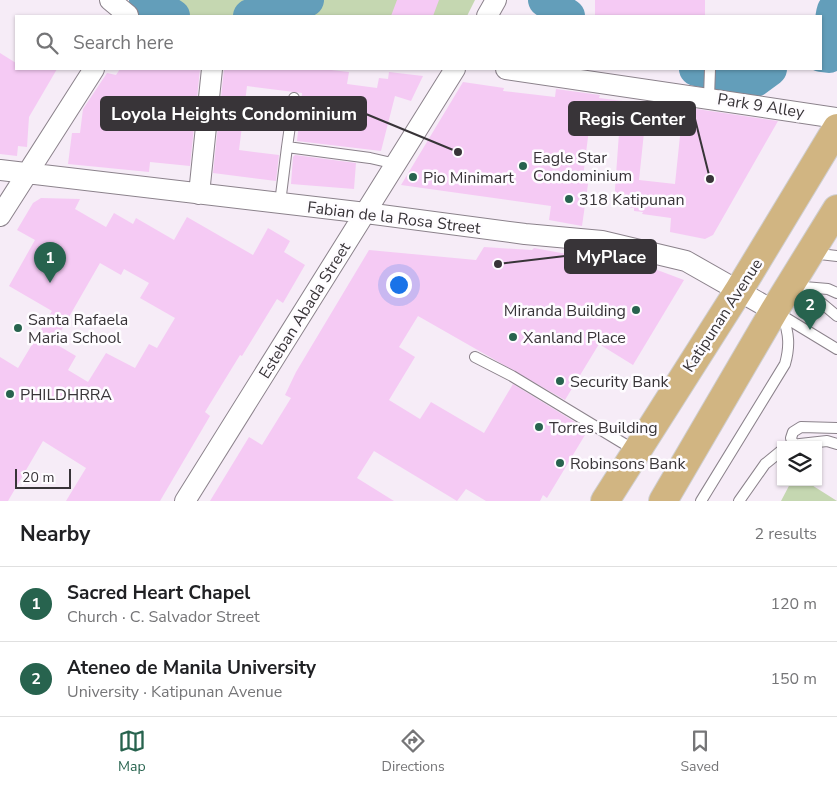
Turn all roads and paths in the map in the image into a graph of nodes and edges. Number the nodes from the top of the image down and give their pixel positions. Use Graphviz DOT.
graph roads {
  1 [pos="110,0"];
  2 [pos="496,0"];
  3 [pos="131,10"];
  4 [pos="488,15"];
  5 [pos="93,70"];
  6 [pos="212,70"];
  7 [pos="454,70"];
  8 [pos="513,70"];
  9 [pos="710,73"];
  10 [pos="709,97"];
  11 [pos="294,98"];
  12 [pos="837,118"];
  13 [pos="837,128"];
  14 [pos="287,147"];
  15 [pos="396,164"];
  16 [pos="0,170"];
  17 [pos="26,174"];
  18 [pos="199,194"];
  19 [pos="280,203"];
  20 [pos="837,209"];
  21 [pos="366,213"];
  22 [pos="0,216"];
  23 [pos="810,252"];
  24 [pos="837,256"];
  25 [pos="799,283"];
  26 [pos="739,290"];
  27 [pos="837,293"];
  28 [pos="778,314"];
  29 [pos="837,316"];
  30 [pos="837,349"];
  31 [pos="475,358"];
  32 [pos="837,428"];
  33 [pos="792,441"];
  34 [pos="822,441"];
  35 [pos="837,444"];
  36 [pos="637,451"];
  37 [pos="777,454"];
  38 [pos="185,501"];
  39 [pos="605,501"];
  40 [pos="663,501"];
  41 [pos="701,501"];
  42 [pos="739,501"];
  1 -- 3 [label="street"];
  2 -- 4 [label="street"];
  5 -- 17 [label="street"];
  6 -- 18 [label="street"];
  7 -- 15 [label="street, Esteban Abada Street"];
  8 -- 10 [label="street, Park 9 Alley"];
  9 -- 10 [label="lane"];
  10 -- 12 [label="street, Park 9 Alley"];
  11 -- 14 [label="lane"];
  13 -- 26 [label="main road, Katipunan Avenue"];
  14 -- 15 [label="lane"];
  14 -- 19 [label="lane"];
  15 -- 21 [label="street, Esteban Abada Street"];
  16 -- 17 [label="street, Fabian de la Rosa Street"];
  17 -- 18 [label="street, Fabian de la Rosa Street"];
  17 -- 22 [label="street"];
  18 -- 19 [label="street, Fabian de la Rosa Street"];
  19 -- 21 [label="street, Fabian de la Rosa Street"];
  20 -- 23 [label="main road"];
  21 -- 26 [label="street, Fabian de la Rosa Street"];
  21 -- 38 [label="street, Esteban Abada Street"];
  23 -- 24 [label="lane"];
  23 -- 25 [label="main road"];
  25 -- 27 [label="lane"];
  25 -- 28 [label="main road"];
  25 -- 29 [label="lane"];
  26 -- 28 [label="street, Fabian de la Rosa Street"];
  26 -- 36 [label="main road, Katipunan Avenue"];
  28 -- 30 [label="lane"];
  28 -- 40 [label="main road"];
  28 -- 41 [label="lane"];
  31 -- 36 [label="lane"];
  32 -- 33 [label="lane"];
  34 -- 35 [label="lane"];
  36 -- 39 [label="main road, Katipunan Avenue"];
  37 -- 42 [label="lane"];
}
